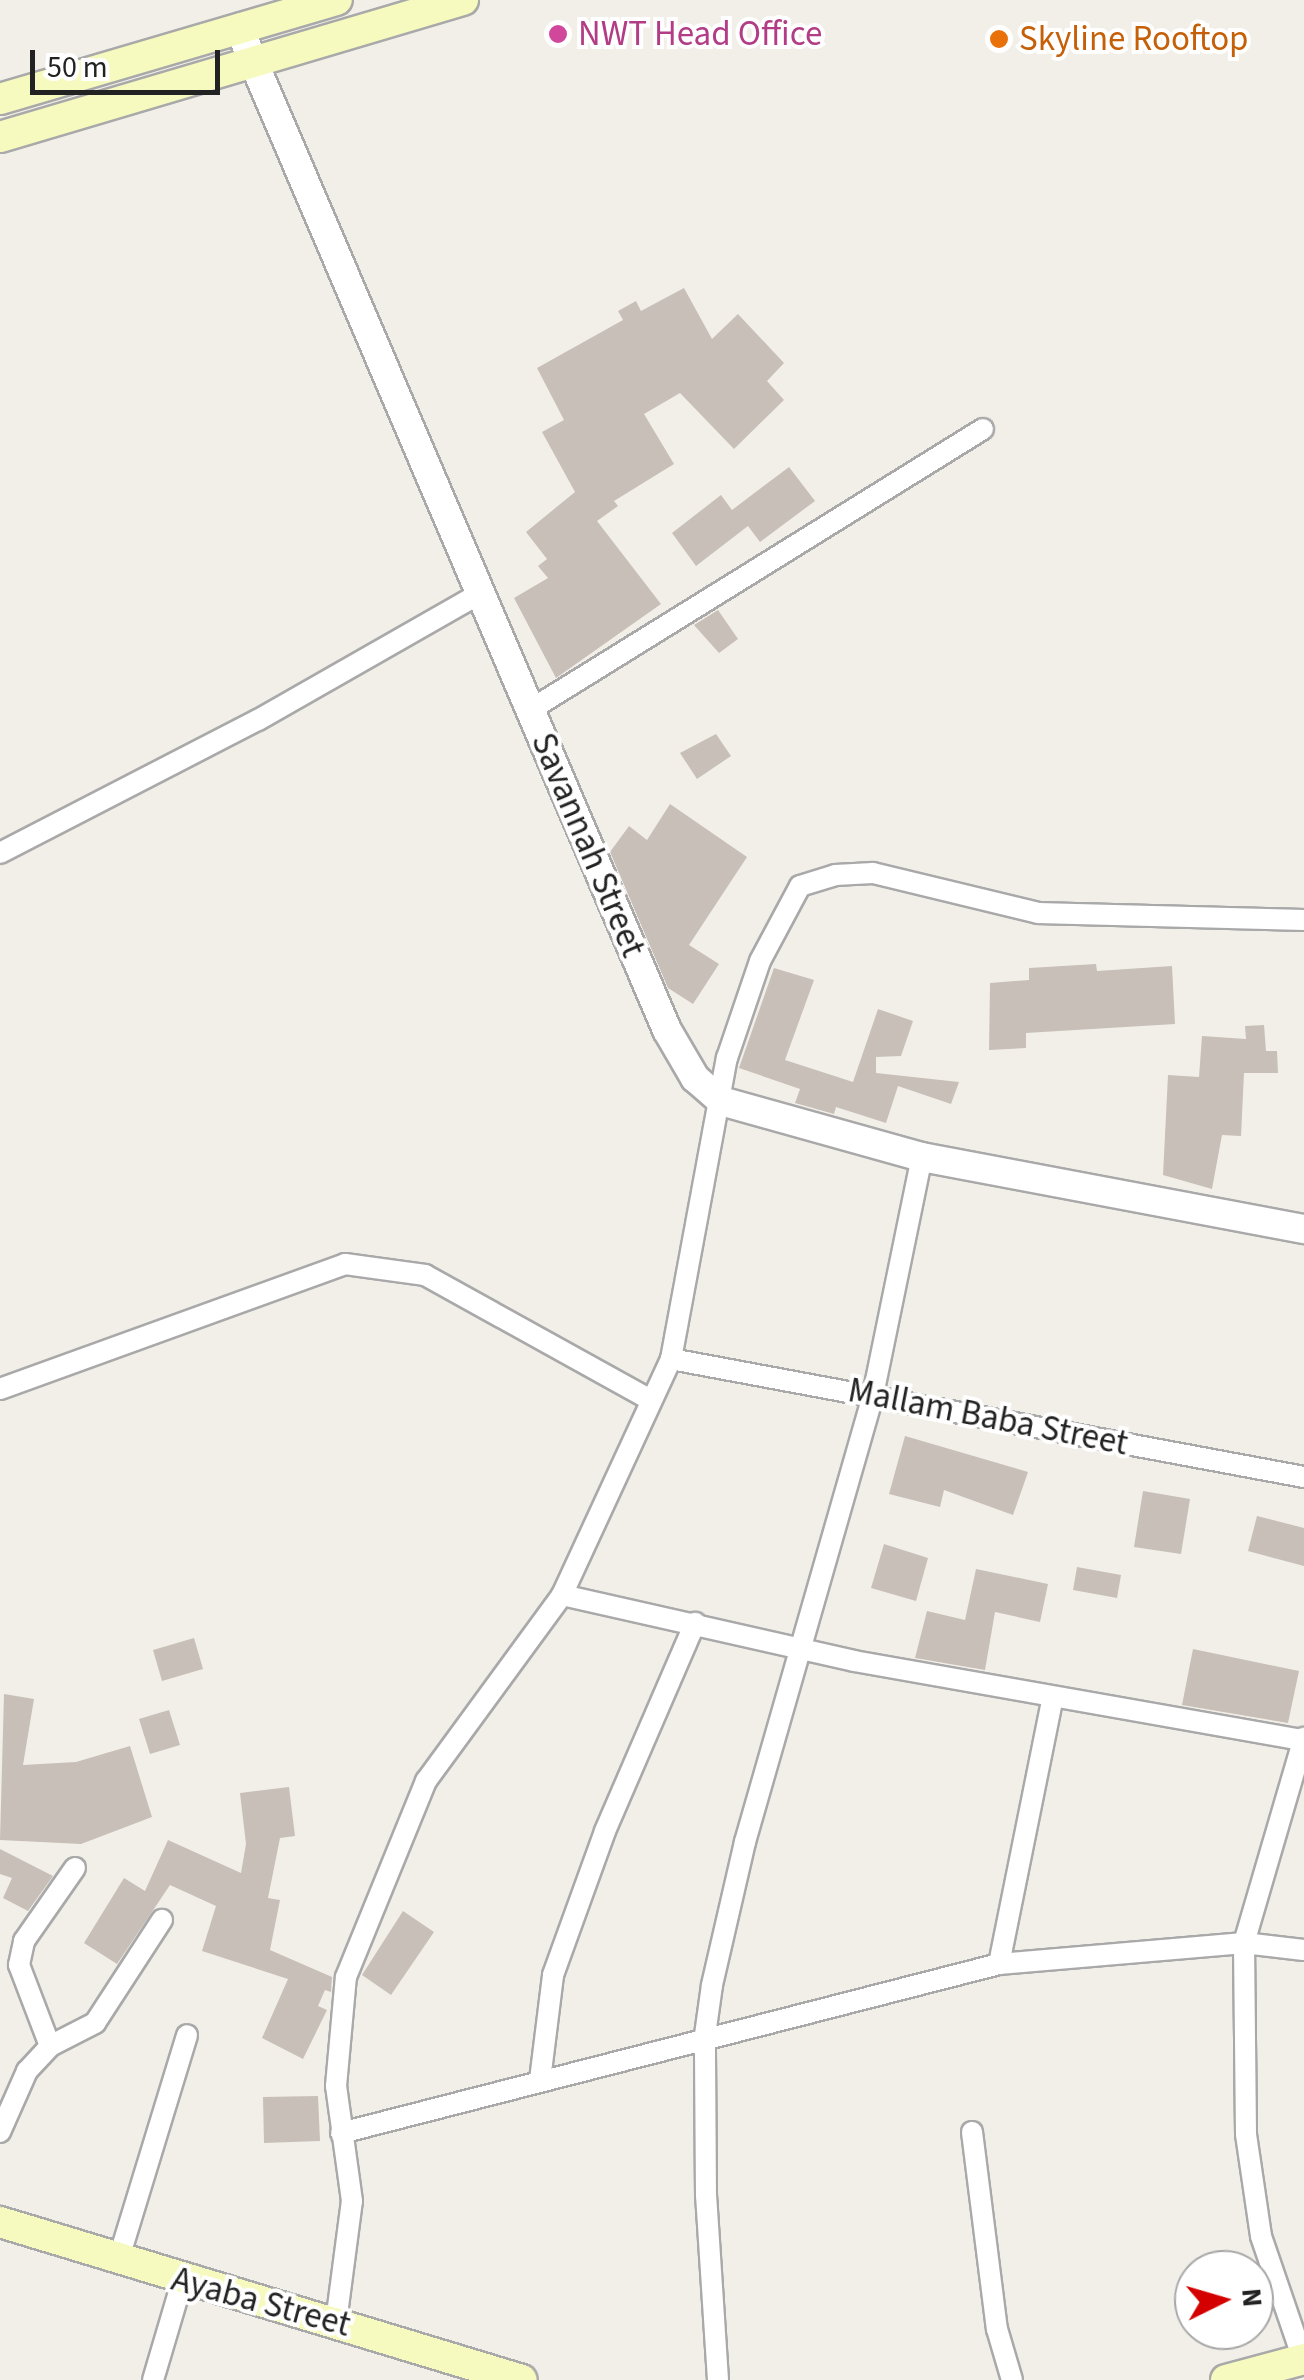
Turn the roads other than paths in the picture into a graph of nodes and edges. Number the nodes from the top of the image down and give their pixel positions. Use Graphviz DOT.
graph roads {
  1 [pos="337,0"];
  2 [pos="464,0"];
  3 [pos="239,28"];
  4 [pos="252,61"];
  5 [pos="0,98"];
  6 [pos="0,137"];
  7 [pos="983,429"];
  8 [pos="479,594"];
  9 [pos="530,710"];
  10 [pos="0,852"];
  11 [pos="1304,920"];
  12 [pos="721,1100"];
  13 [pos="922,1158"];
  14 [pos="1304,1228"];
  15 [pos="671,1360"];
  16 [pos="0,1389"];
  17 [pos="873,1395"];
  18 [pos="649,1399"];
  19 [pos="1304,1477"];
  20 [pos="562,1595"];
  21 [pos="695,1623"];
  22 [pos="801,1645"];
  23 [pos="1052,1696"];
  24 [pos="1304,1739"];
  25 [pos="75,1868"];
  26 [pos="162,1920"];
  27 [pos="1244,1943"];
  28 [pos="1304,1950"];
  29 [pos="1000,1964"];
  30 [pos="187,2035"];
  31 [pos="705,2035"];
  32 [pos="50,2046"];
  33 [pos="540,2080"];
  34 [pos="0,2132"];
  35 [pos="972,2132"];
  36 [pos="342,2133"];
  37 [pos="0,2222"];
  38 [pos="118,2260"];
  39 [pos="182,2282"];
  40 [pos="336,2322"];
  41 [pos="1304,2359"];
  42 [pos="152,2380"];
  43 [pos="522,2380"];
  44 [pos="718,2380"];
  45 [pos="1012,2380"];
  46 [pos="1226,2380"];
  1 -- 3 [label="main road"];
  2 -- 4 [label="main road"];
  3 -- 4 [label="street, Savannah Street"];
  3 -- 5 [label="main road"];
  4 -- 6 [label="main road"];
  4 -- 8 [label="street, Savannah Street"];
  7 -- 9 [label="street"];
  8 -- 9 [label="street, Savannah Street"];
  8 -- 10 [label="street"];
  9 -- 12 [label="street, Savannah Street"];
  11 -- 12 [label="street"];
  12 -- 13 [label="street"];
  12 -- 15 [label="street"];
  13 -- 14 [label="street"];
  13 -- 17 [label="street"];
  15 -- 17 [label="street, Mallam Baba Street"];
  15 -- 18 [label="street"];
  16 -- 18 [label="street"];
  17 -- 19 [label="street, Mallam Baba Street"];
  17 -- 22 [label="street"];
  18 -- 20 [label="street"];
  20 -- 21 [label="street"];
  20 -- 36 [label="street"];
  21 -- 22 [label="street"];
  21 -- 33 [label="street"];
  22 -- 23 [label="street"];
  22 -- 31 [label="street"];
  23 -- 24 [label="street"];
  23 -- 29 [label="street"];
  24 -- 27 [label="street"];
  25 -- 32 [label="street"];
  26 -- 32 [label="street"];
  27 -- 28 [label="street"];
  27 -- 29 [label="street"];
  27 -- 41 [label="street"];
  29 -- 31 [label="street"];
  30 -- 38 [label="street"];
  31 -- 33 [label="street"];
  31 -- 44 [label="street"];
  32 -- 34 [label="street"];
  33 -- 36 [label="street"];
  35 -- 45 [label="street"];
  36 -- 40 [label="street"];
  37 -- 38 [label="main road, Ayaba Street"];
  38 -- 39 [label="main road, Ayaba Street"];
  39 -- 40 [label="main road, Ayaba Street"];
  39 -- 42 [label="street"];
  40 -- 43 [label="main road, Ayaba Street"];
  41 -- 46 [label="main road"];
}
